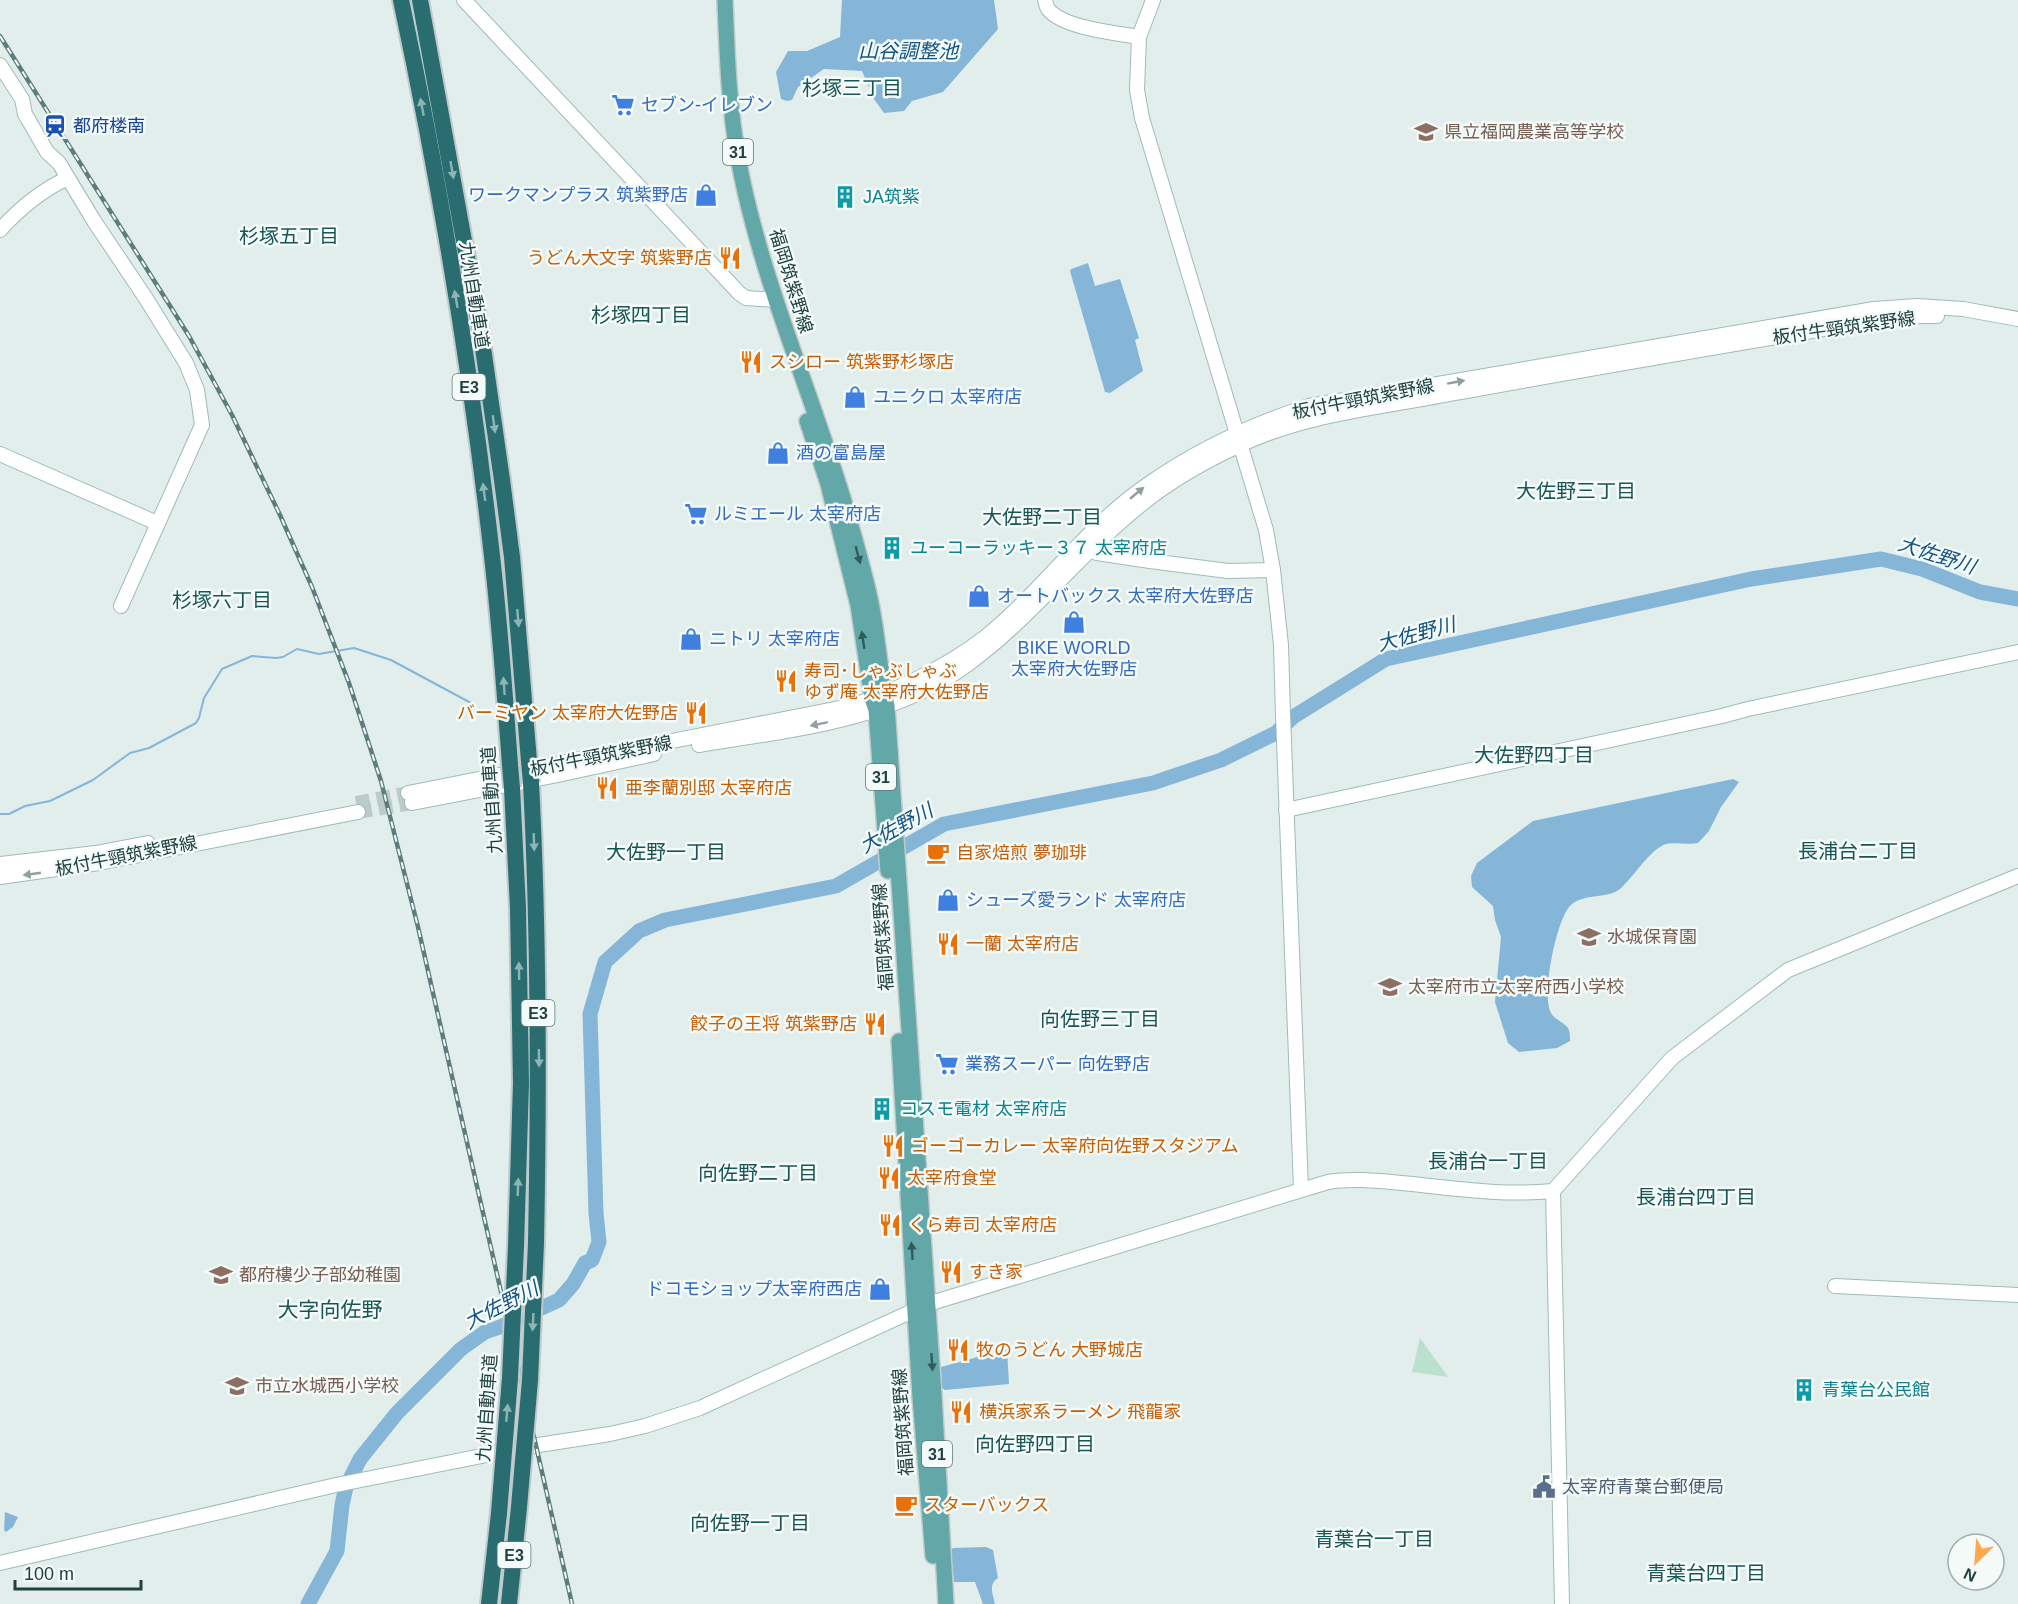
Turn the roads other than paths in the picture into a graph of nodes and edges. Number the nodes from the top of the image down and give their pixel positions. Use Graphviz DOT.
graph roads {
  1 [pos="464,0"];
  2 [pos="716,0"];
  3 [pos="725,0"];
  4 [pos="1045,0"];
  5 [pos="1153,0"];
  6 [pos="421,4"];
  7 [pos="402,6"];
  8 [pos="1138,37"];
  9 [pos="0,65"];
  10 [pos="68,178"];
  11 [pos="0,230"];
  12 [pos="770,299"];
  13 [pos="2018,319"];
  14 [pos="2018,329"];
  15 [pos="1238,439"];
  16 [pos="0,453"];
  17 [pos="157,523"];
  18 [pos="1084,548"];
  19 [pos="1273,570"];
  20 [pos="121,606"];
  21 [pos="2018,652"];
  22 [pos="880,702"];
  23 [pos="410,798"];
  24 [pos="1286,810"];
  25 [pos="0,864"];
  26 [pos="2018,876"];
  27 [pos="0,878"];
  28 [pos="1301,1189"];
  29 [pos="1553,1191"];
  30 [pos="1835,1286"];
  31 [pos="2018,1295"];
  32 [pos="921,1307"];
  33 [pos="0,1563"];
  34 [pos="489,1604"];
  35 [pos="509,1604"];
  36 [pos="936,1604"];
  37 [pos="946,1604"];
  38 [pos="1562,1604"];
  1 -- 12 [label="street"];
  2 -- 12 [label="main road, 福岡筑紫野線 / 31"];
  3 -- 12 [label="main road, 福岡筑紫野線 / 31"];
  4 -- 8 [label="street"];
  5 -- 8 [label="street"];
  6 -- 35 [label="highway, 九州自動車道 / E3, one-way, bridge"];
  34 -- 7 [label="highway, 九州自動車道 / E3, one-way, bridge"];
  8 -- 15 [label="street"];
  9 -- 10 [label="street"];
  10 -- 11 [label="street"];
  10 -- 17 [label="street"];
  12 -- 22 [label="main road, 福岡筑紫野線 / 31"];
  15 -- 13 [label="street, 板付牛頸筑紫野線, one-way"];
  14 -- 15 [label="street, 板付牛頸筑紫野線"];
  15 -- 18 [label="street, 板付牛頸筑紫野線"];
  15 -- 19 [label="street"];
  16 -- 17 [label="street"];
  17 -- 20 [label="street"];
  18 -- 19 [label="street"];
  18 -- 22 [label="street, 板付牛頸筑紫野線"];
  19 -- 24 [label="street"];
  21 -- 24 [label="street"];
  22 -- 23 [label="street, 板付牛頸筑紫野線"];
  22 -- 32 [label="main road, 福岡筑紫野線 / 31"];
  24 -- 28 [label="street"];
  25 -- 27 [label="street, 板付牛頸筑紫野線, one-way"];
  26 -- 29 [label="street"];
  28 -- 29 [label="street"];
  28 -- 32 [label="street"];
  29 -- 38 [label="street"];
  30 -- 31 [label="street"];
  32 -- 33 [label="street"];
  32 -- 36 [label="main road, 福岡筑紫野線 / 31"];
  32 -- 37 [label="main road, 福岡筑紫野線 / 31, one-way"];
}
